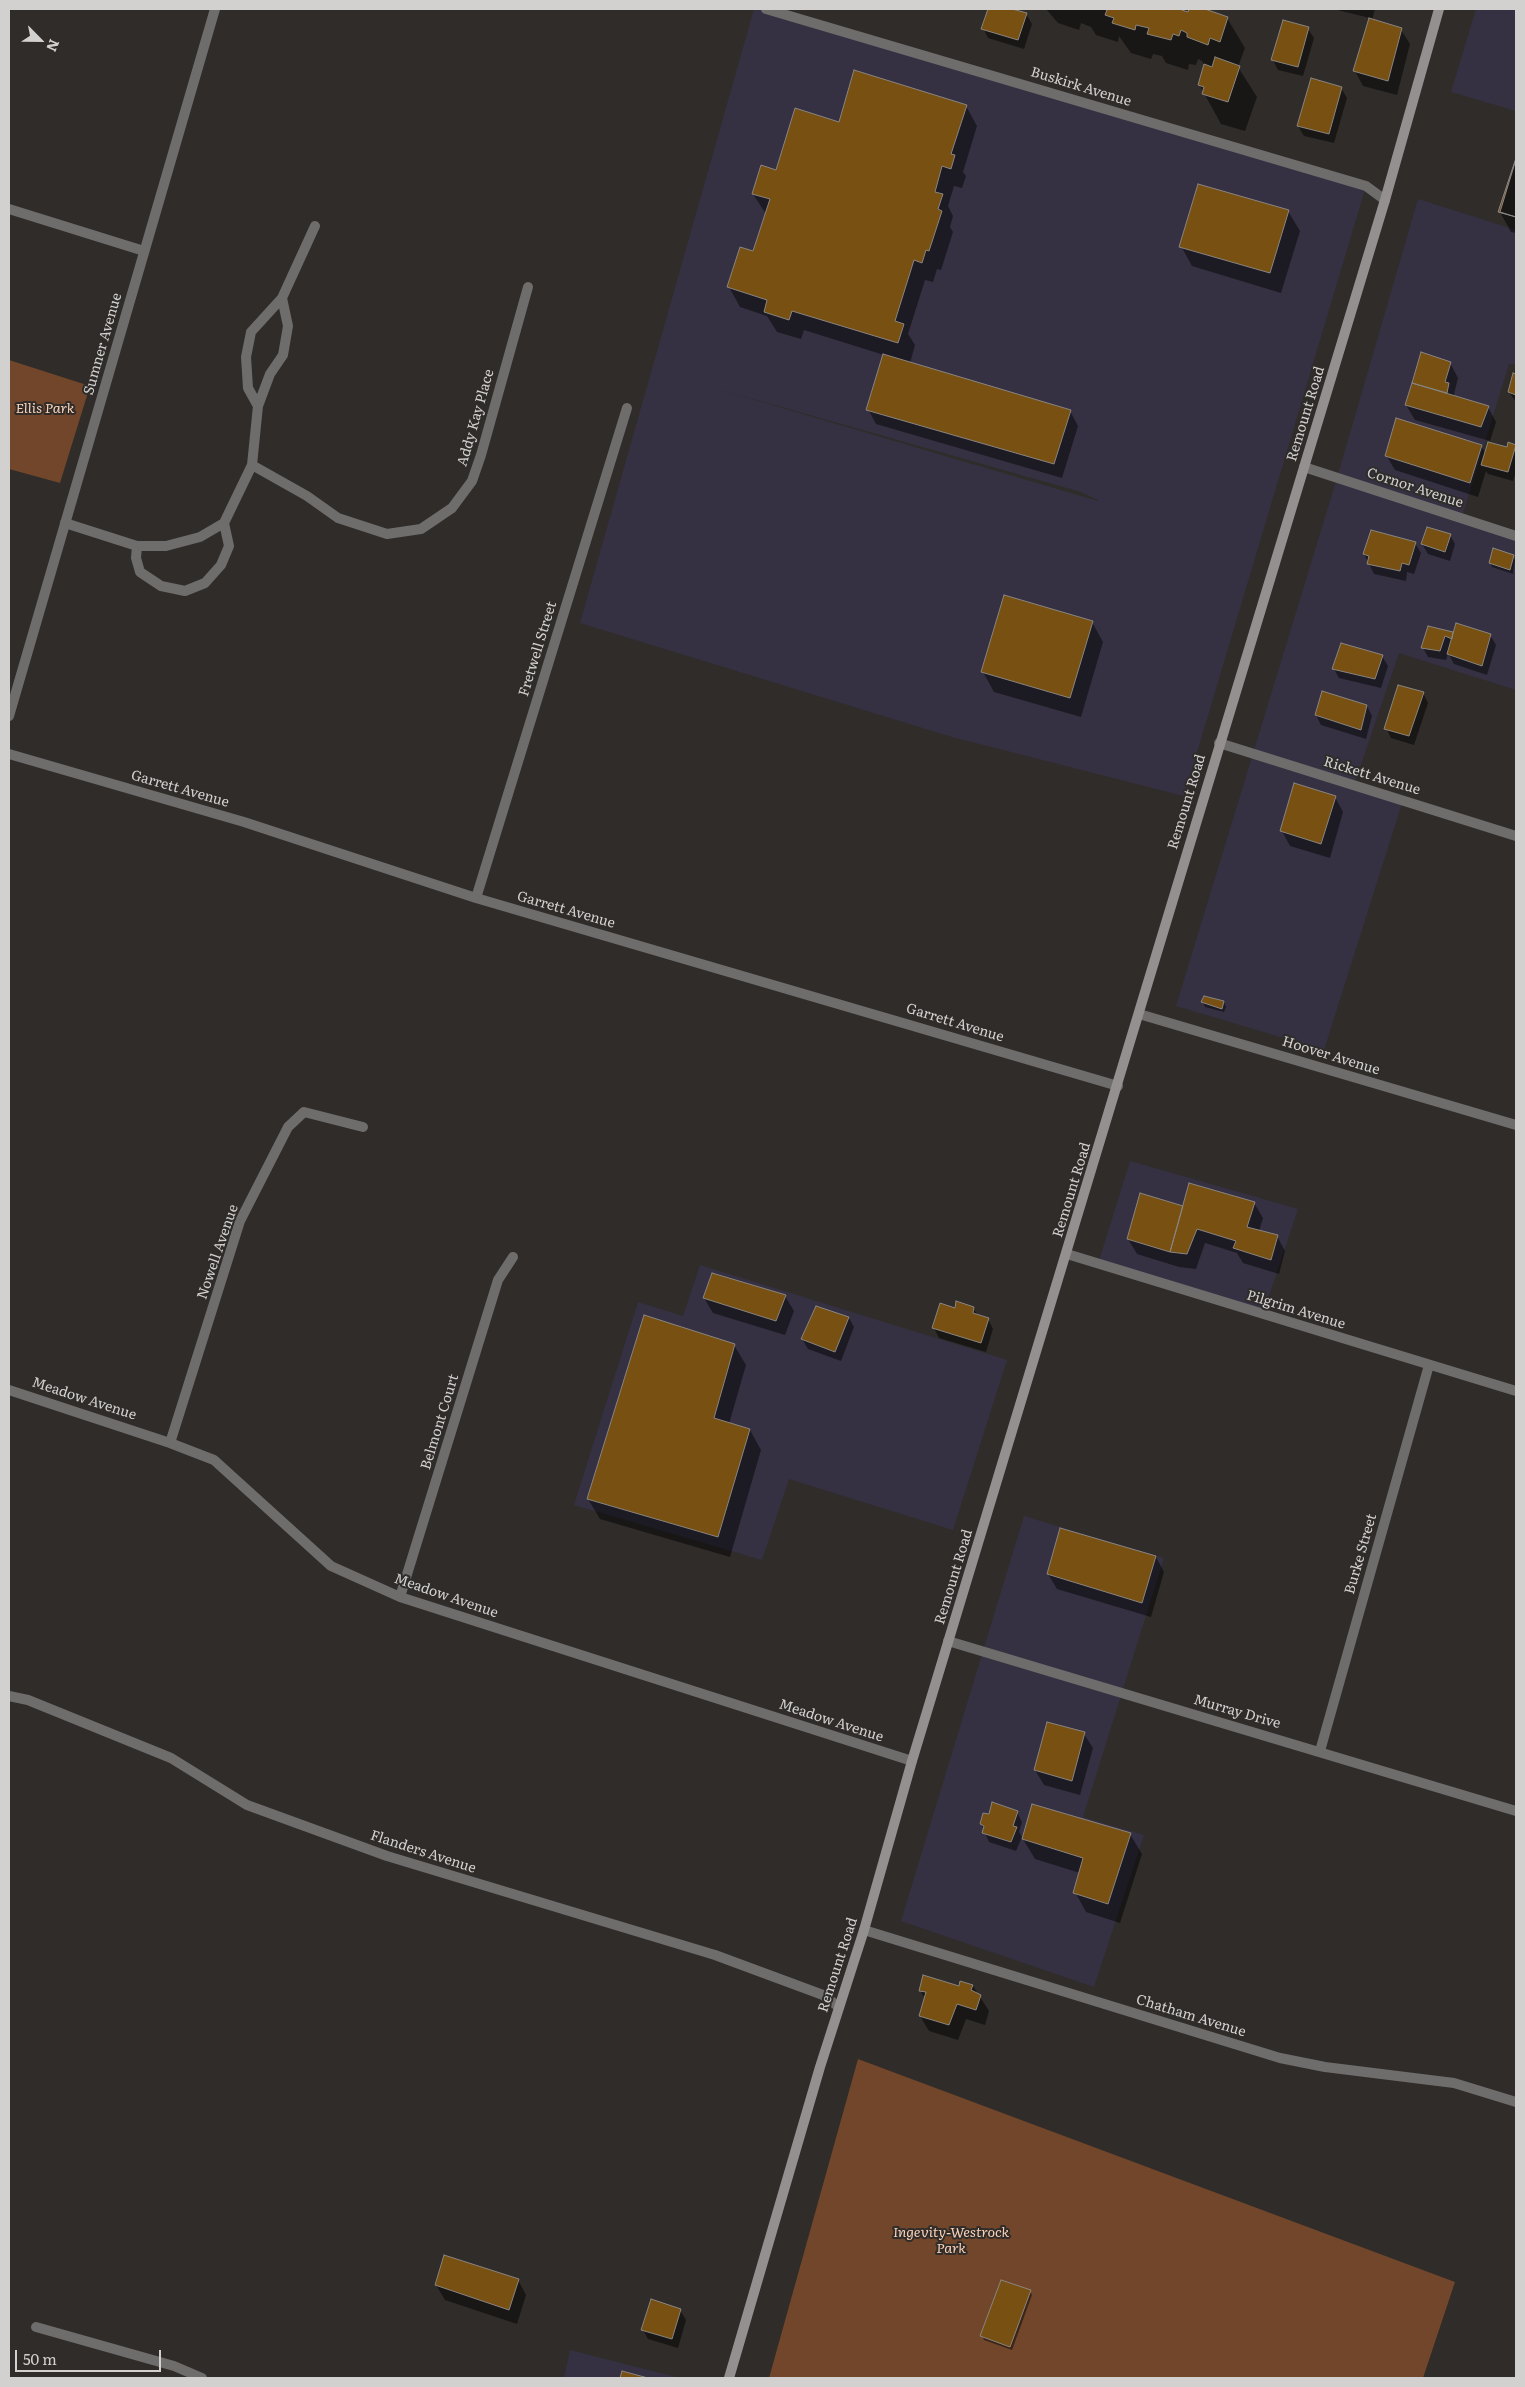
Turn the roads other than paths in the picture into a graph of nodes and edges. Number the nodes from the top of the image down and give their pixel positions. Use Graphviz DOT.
graph roads {
  1 [pos="215,9"];
  2 [pos="766,9"];
  3 [pos="1439,9"];
  4 [pos="1385,200"];
  5 [pos="9,209"];
  6 [pos="315,226"];
  7 [pos="144,251"];
  8 [pos="528,287"];
  9 [pos="282,298"];
  10 [pos="258,406"];
  11 [pos="627,408"];
  12 [pos="252,465"];
  13 [pos="1304,467"];
  14 [pos="65,523"];
  15 [pos="224,523"];
  16 [pos="1516,536"];
  17 [pos="137,546"];
  18 [pos="9,716"];
  19 [pos="1219,744"];
  20 [pos="9,754"];
  21 [pos="1516,836"];
  22 [pos="476,898"];
  23 [pos="1139,1014"];
  24 [pos="1118,1086"];
  25 [pos="1516,1125"];
  26 [pos="363,1127"];
  27 [pos="1067,1254"];
  28 [pos="513,1257"];
  29 [pos="1429,1365"];
  30 [pos="9,1390"];
  31 [pos="1516,1391"];
  32 [pos="170,1443"];
  33 [pos="400,1597"];
  34 [pos="948,1641"];
  35 [pos="9,1696"];
  36 [pos="1320,1751"];
  37 [pos="912,1761"];
  38 [pos="1516,1811"];
  39 [pos="864,1930"];
  40 [pos="839,2007"];
  41 [pos="1516,2102"];
  42 [pos="36,2327"];
  43 [pos="202,2378"];
  44 [pos="729,2378"];
  1 -- 7 [label="street, Sumner Avenue"];
  2 -- 4 [label="street, Buskirk Avenue"];
  3 -- 4 [label="main road, Remount Road"];
  4 -- 13 [label="main road, Remount Road"];
  5 -- 7 [label="street"];
  6 -- 9 [label="street"];
  7 -- 14 [label="street, Sumner Avenue"];
  8 -- 12 [label="street, Addy Kay Place"];
  9 -- 10 [label="street"];
  9 -- 10 [label="street"];
  10 -- 12 [label="street"];
  11 -- 22 [label="street, Fretwell Street"];
  12 -- 15 [label="street"];
  13 -- 16 [label="street, Cornor Avenue"];
  13 -- 19 [label="main road, Remount Road"];
  14 -- 17 [label="street"];
  14 -- 18 [label="street, Sumner Avenue"];
  15 -- 17 [label="street"];
  15 -- 17 [label="street"];
  19 -- 21 [label="street, Rickett Avenue"];
  19 -- 23 [label="main road, Remount Road"];
  20 -- 22 [label="street, Garrett Avenue"];
  22 -- 24 [label="street, Garrett Avenue"];
  23 -- 24 [label="main road, Remount Road"];
  23 -- 25 [label="street, Hoover Avenue"];
  24 -- 27 [label="main road, Remount Road"];
  26 -- 32 [label="street, Nowell Avenue"];
  27 -- 29 [label="street, Pilgrim Avenue"];
  27 -- 34 [label="main road, Remount Road"];
  28 -- 33 [label="street, Belmont Court"];
  29 -- 31 [label="street, Pilgrim Avenue"];
  29 -- 36 [label="street, Burke Street"];
  30 -- 32 [label="street, Meadow Avenue"];
  32 -- 33 [label="street, Meadow Avenue"];
  33 -- 37 [label="street, Meadow Avenue"];
  34 -- 36 [label="street, Murray Drive"];
  34 -- 37 [label="main road, Remount Road"];
  35 -- 40 [label="street, Flanders Avenue"];
  36 -- 38 [label="street, Murray Drive"];
  37 -- 39 [label="main road, Remount Road"];
  39 -- 40 [label="main road, Remount Road"];
  39 -- 41 [label="street, Chatham Avenue"];
  40 -- 44 [label="main road, Remount Road"];
  42 -- 43 [label="street"];
}
